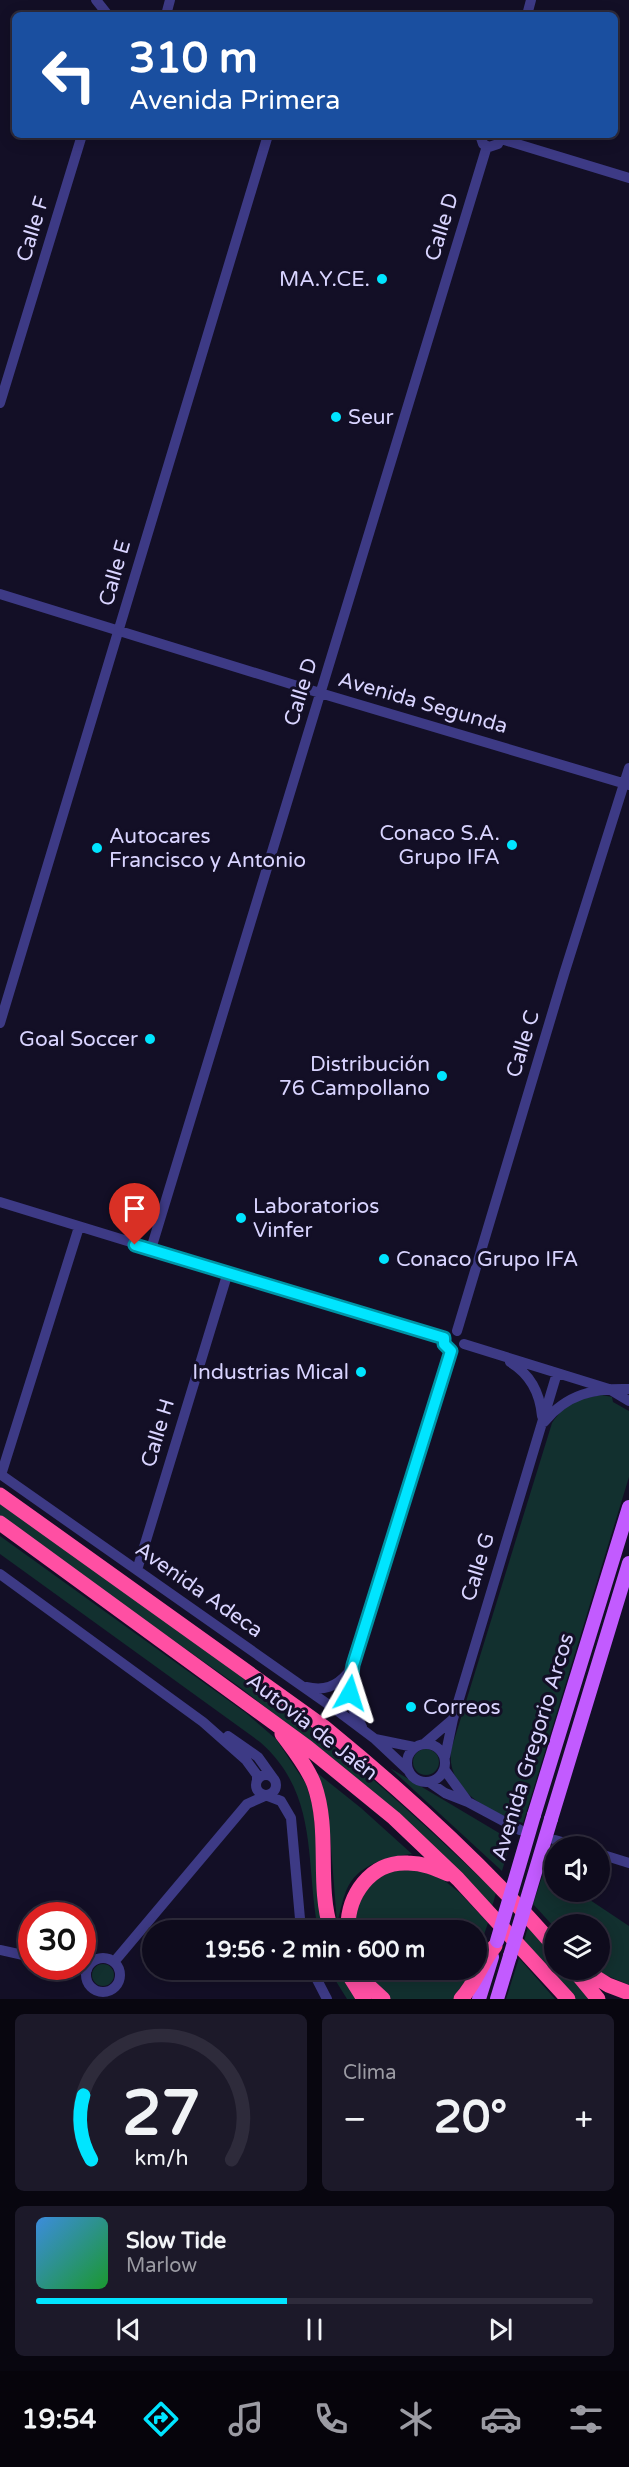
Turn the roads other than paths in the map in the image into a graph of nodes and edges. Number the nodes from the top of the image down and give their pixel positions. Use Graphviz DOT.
graph roads {
  1 [pos="96,0"];
  2 [pos="106,12"];
  3 [pos="81,138"];
  4 [pos="267,138"];
  5 [pos="480,138"];
  6 [pos="501,138"];
  7 [pos="505,138"];
  8 [pos="487,146"];
  9 [pos="629,177"];
  10 [pos="0,403"];
  11 [pos="0,594"];
  12 [pos="118,630"];
  13 [pos="320,693"];
  14 [pos="629,768"];
  15 [pos="627,784"];
  16 [pos="0,1023"];
  17 [pos="0,1202"];
  18 [pos="79,1227"];
  19 [pos="151,1250"];
  20 [pos="228,1272"];
  21 [pos="457,1331"];
  22 [pos="444,1338"];
  23 [pos="464,1344"];
  24 [pos="451,1351"];
  25 [pos="495,1353"];
  26 [pos="557,1373"];
  27 [pos="609,1389"];
  28 [pos="629,1389"];
  29 [pos="629,1401"];
  30 [pos="542,1423"];
  31 [pos="1,1474"];
  32 [pos="0,1495"];
  33 [pos="629,1507"];
  34 [pos="0,1523"];
  35 [pos="629,1563"];
  36 [pos="137,1570"];
  37 [pos="0,1574"];
  38 [pos="353,1665"];
  39 [pos="302,1686"];
  40 [pos="350,1699"];
  41 [pos="339,1712"];
  42 [pos="453,1719"];
  43 [pos="273,1721"];
  44 [pos="203,1722"];
  45 [pos="324,1727"];
  46 [pos="365,1733"];
  47 [pos="375,1739"];
  48 [pos="419,1745"];
  49 [pos="444,1763"];
  50 [pos="408,1770"];
  51 [pos="273,1778"];
  52 [pos="429,1782"];
  53 [pos="256,1783"];
  54 [pos="267,1796"];
  55 [pos="468,1802"];
  56 [pos="247,1804"];
  57 [pos="520,1830"];
  58 [pos="610,1857"];
  59 [pos="629,1863"];
  60 [pos="458,1879"];
  61 [pos="300,1920"];
  62 [pos="329,1920"];
  63 [pos="348,1920"];
  64 [pos="544,1925"];
  65 [pos="544,1935"];
  66 [pos="496,1943"];
  67 [pos="0,1950"];
  68 [pos="18,1954"];
  69 [pos="96,1959"];
  70 [pos="114,1962"];
  71 [pos="87,1980"];
  72 [pos="317,1980"];
  73 [pos="352,1980"];
  74 [pos="365,1980"];
  75 [pos="582,1980"];
  76 [pos="600,1980"];
  77 [pos="629,1993"];
  78 [pos="97,1995"];
  79 [pos="327,1999"];
  80 [pos="364,1999"];
  81 [pos="383,1999"];
  82 [pos="461,1999"];
  83 [pos="479,1999"];
  84 [pos="497,1999"];
  85 [pos="568,1999"];
  86 [pos="598,1999"];
  1 -- 2 [label="street"];
  3 -- 10 [label="street, Calle F"];
  4 -- 12 [label="street, Calle E"];
  5 -- 8 [label="street"];
  6 -- 8 [label="street"];
  7 -- 9 [label="street"];
  8 -- 13 [label="street, Calle D"];
  11 -- 12 [label="street, Avenida Segunda"];
  12 -- 13 [label="street, Avenida Segunda"];
  12 -- 16 [label="street, Calle E"];
  13 -- 15 [label="street, Avenida Segunda"];
  13 -- 19 [label="street, Calle D"];
  14 -- 15 [label="street, Calle C"];
  15 -- 21 [label="street, Calle C"];
  17 -- 18 [label="street"];
  18 -- 19 [label="street"];
  18 -- 31 [label="street"];
  19 -- 20 [label="street"];
  20 -- 22 [label="street"];
  20 -- 36 [label="street, Calle H"];
  21 -- 22 [label="street"];
  21 -- 23 [label="street"];
  22 -- 24 [label="street"];
  23 -- 24 [label="street"];
  23 -- 25 [label="street"];
  24 -- 38 [label="street"];
  25 -- 26 [label="street"];
  25 -- 30 [label="street, Calle G"];
  26 -- 27 [label="street"];
  26 -- 30 [label="street, Calle G"];
  27 -- 28 [label="street"];
  27 -- 29 [label="street"];
  27 -- 30 [label="street, Calle G"];
  30 -- 42 [label="street, Calle G"];
  31 -- 36 [label="street, Avenida Adeca"];
  32 -- 45 [label="highway, Autovía de Jaén"];
  33 -- 66 [label="main road, Avenida Gregorio Arcos, bridge"];
  34 -- 43 [label="highway, Autovía de Jaén"];
  35 -- 84 [label="main road, Avenida Gregorio Arcos, bridge"];
  36 -- 39 [label="street, Avenida Adeca"];
  37 -- 44 [label="street"];
  38 -- 39 [label="street"];
  38 -- 40 [label="street"];
  38 -- 41 [label="street"];
  39 -- 41 [label="street, Avenida Adeca"];
  40 -- 41 [label="street"];
  40 -- 46 [label="street"];
  41 -- 46 [label="street, Avenida Adeca"];
  42 -- 48 [label="street"];
  42 -- 49 [label="street, Calle G"];
  43 -- 60 [label="highway, Autovía de Jaén"];
  43 -- 62 [label="highway"];
  44 -- 51 [label="street"];
  44 -- 53 [label="street"];
  45 -- 64 [label="highway"];
  45 -- 65 [label="highway, Autovía de Jaén"];
  46 -- 47 [label="street, Avenida Adeca"];
  47 -- 48 [label="street, Avenida Adeca"];
  47 -- 50 [label="street, Avenida Adeca"];
  48 -- 49 [label="street"];
  48 -- 50 [label="street"];
  49 -- 52 [label="street"];
  49 -- 55 [label="street"];
  50 -- 52 [label="street"];
  51 -- 53 [label="street"];
  51 -- 54 [label="street"];
  52 -- 55 [label="street"];
  53 -- 54 [label="street"];
  53 -- 56 [label="street"];
  54 -- 56 [label="street"];
  54 -- 61 [label="street"];
  55 -- 57 [label="street"];
  56 -- 70 [label="street"];
  58 -- 59 [label="street"];
  60 -- 63 [label="highway"];
  60 -- 85 [label="highway, Autovía de Jaén"];
  66 -- 82 [label="highway"];
  66 -- 83 [label="main road, Avenida Gregorio Arcos"];
  67 -- 68 [label="street"];
  69 -- 70 [label="street"];
  70 -- 78 [label="street"];
  71 -- 78 [label="street"];
  72 -- 79 [label="street"];
  73 -- 80 [label="highway"];
  74 -- 81 [label="highway"];
  75 -- 86 [label="highway"];
  76 -- 77 [label="highway"];
}
